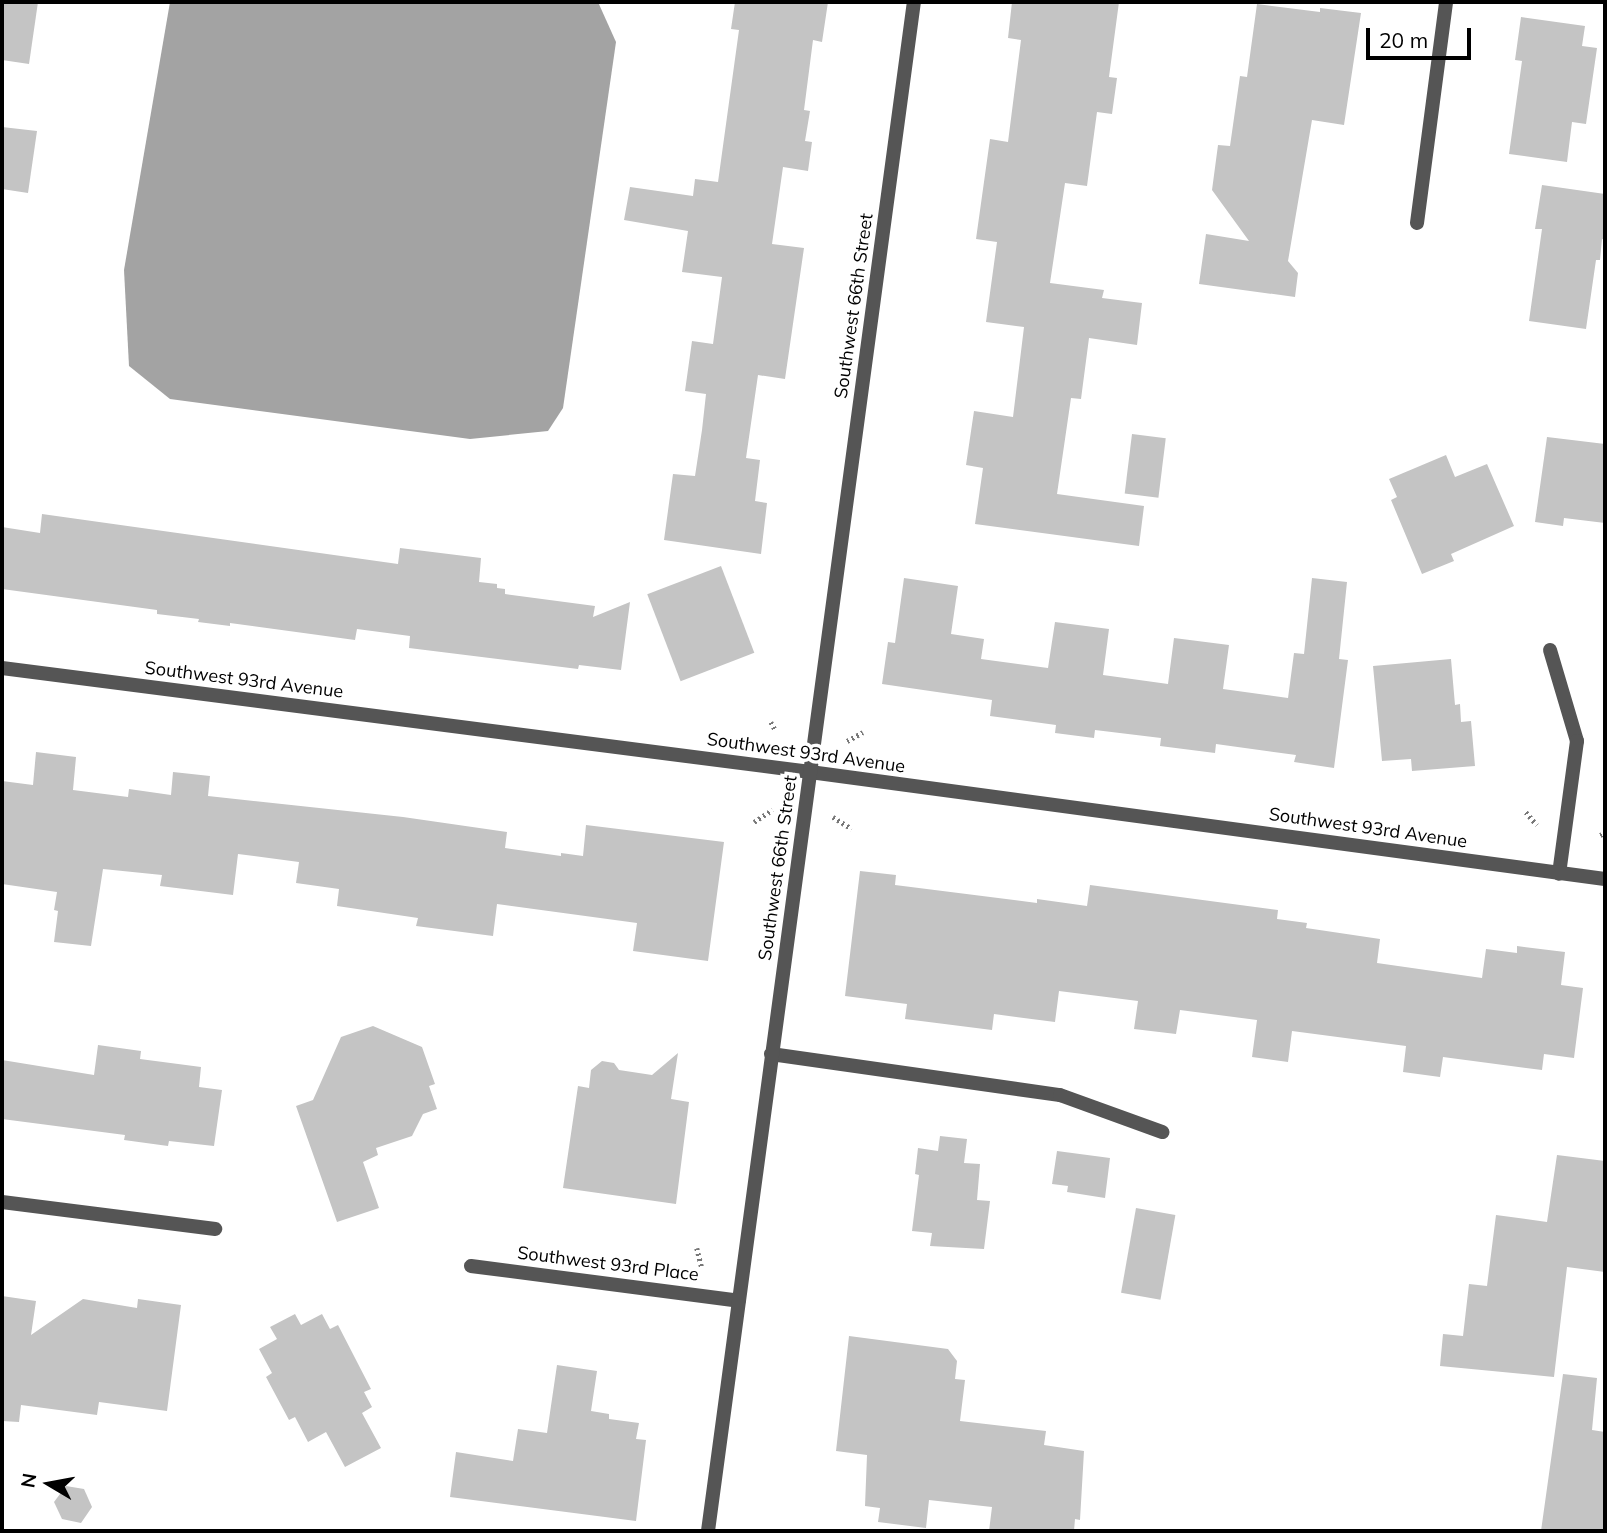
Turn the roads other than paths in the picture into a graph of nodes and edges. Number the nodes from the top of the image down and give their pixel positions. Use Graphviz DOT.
graph roads {
  1 [pos="914,2"];
  2 [pos="1446,2"];
  3 [pos="1417,223"];
  4 [pos="1550,650"];
  5 [pos="2,668"];
  6 [pos="810,772"];
  7 [pos="1559,874"];
  8 [pos="1605,879"];
  9 [pos="771,1054"];
  10 [pos="1162,1132"];
  11 [pos="2,1202"];
  12 [pos="215,1229"];
  13 [pos="471,1266"];
  14 [pos="739,1301"];
  15 [pos="708,1531"];
  1 -- 6 [label="street, Southwest 66th Street"];
  2 -- 3 [label="street"];
  4 -- 7 [label="street"];
  5 -- 6 [label="street, Southwest 93rd Avenue"];
  6 -- 7 [label="street, Southwest 93rd Avenue"];
  6 -- 9 [label="street, Southwest 66th Street"];
  7 -- 8 [label="street, Southwest 93rd Avenue"];
  9 -- 10 [label="street"];
  9 -- 14 [label="street, Southwest 66th Street"];
  11 -- 12 [label="street"];
  13 -- 14 [label="street, Southwest 93rd Place"];
  14 -- 15 [label="street, Southwest 66th Street"];
}
